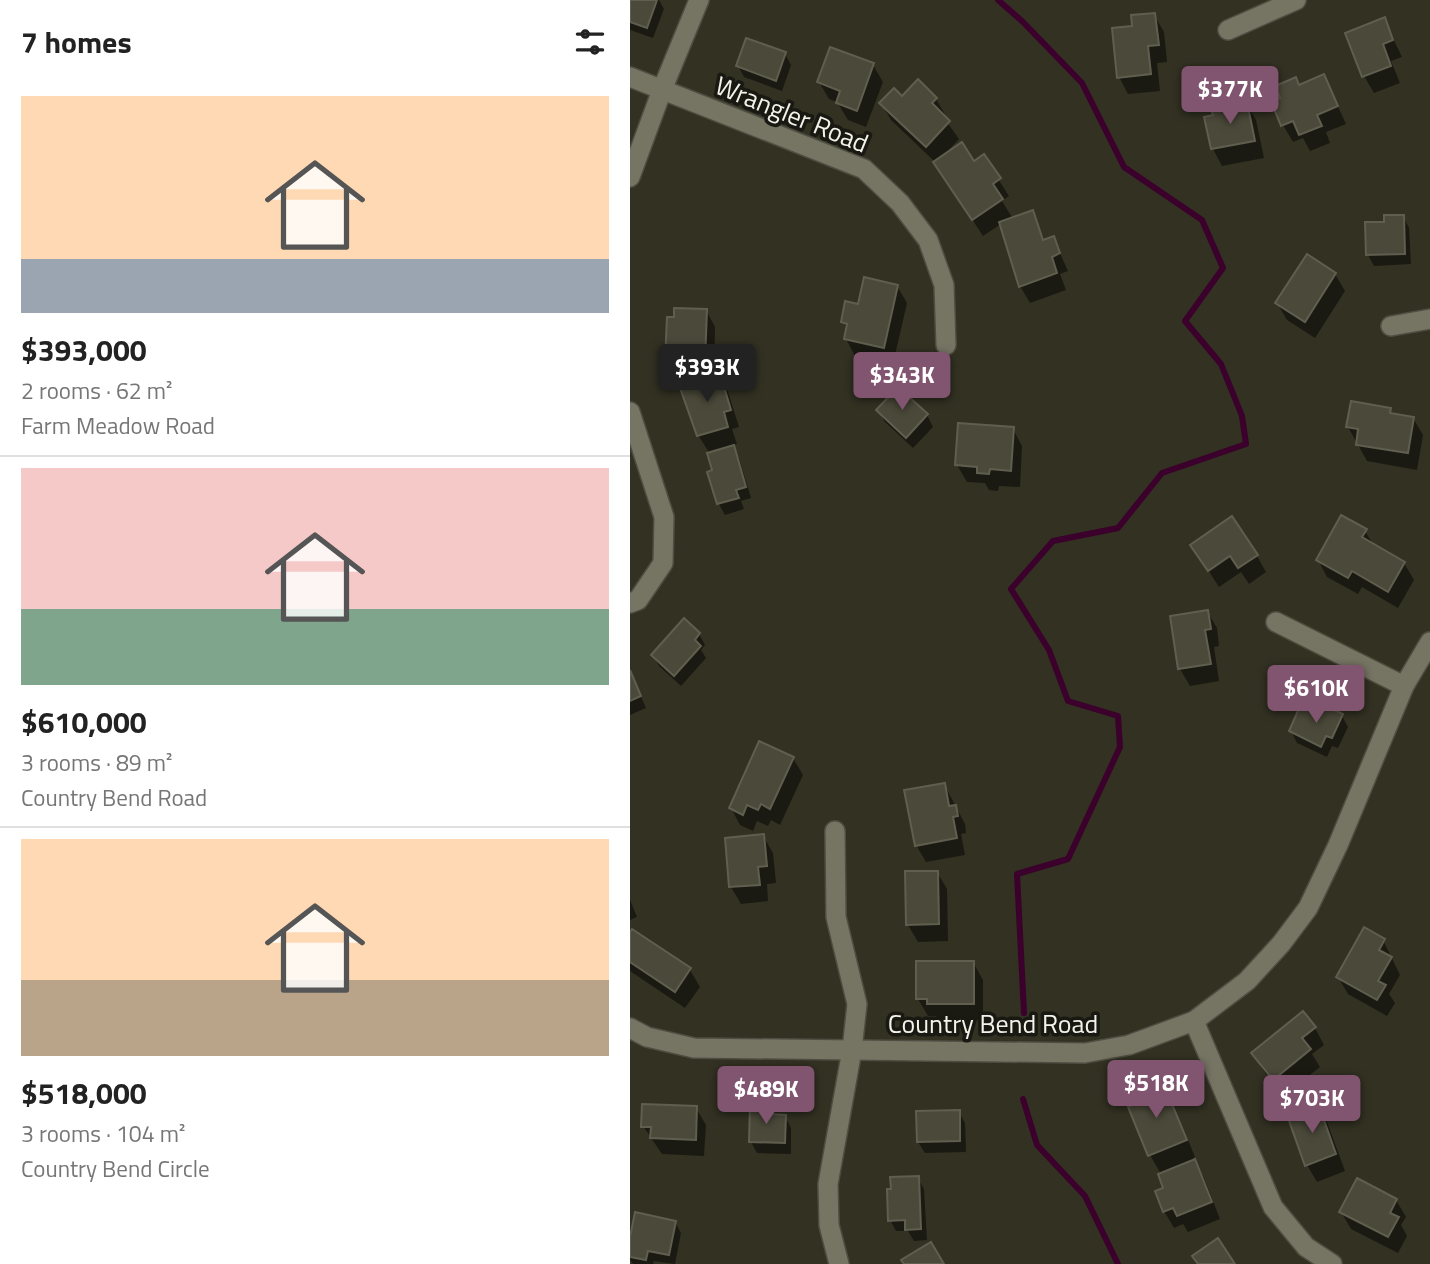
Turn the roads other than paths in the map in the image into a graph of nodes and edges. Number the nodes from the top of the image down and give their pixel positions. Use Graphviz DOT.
graph roads {
  1 [pos="699,0"];
  2 [pos="1296,0"];
  3 [pos="1228,30"];
  4 [pos="630,77"];
  5 [pos="662,90"];
  6 [pos="630,177"];
  7 [pos="1430,319"];
  8 [pos="1391,326"];
  9 [pos="946,345"];
  10 [pos="630,412"];
  11 [pos="630,603"];
  12 [pos="1276,622"];
  13 [pos="1430,642"];
  14 [pos="1404,687"];
  15 [pos="835,831"];
  16 [pos="1194,1021"];
  17 [pos="630,1028"];
  18 [pos="852,1050"];
  19 [pos="839,1264"];
  20 [pos="1332,1264"];
  1 -- 5 [label="street"];
  2 -- 3 [label="street"];
  4 -- 5 [label="street, Wrangler Road"];
  5 -- 6 [label="street"];
  5 -- 9 [label="street, Wrangler Road"];
  7 -- 8 [label="street"];
  10 -- 11 [label="street"];
  12 -- 14 [label="street"];
  13 -- 14 [label="street, Country Bend Road"];
  14 -- 16 [label="street, Country Bend Road"];
  15 -- 18 [label="street"];
  16 -- 18 [label="street, Country Bend Road"];
  16 -- 20 [label="street"];
  17 -- 18 [label="street, Country Bend Road"];
  18 -- 19 [label="street"];
}
